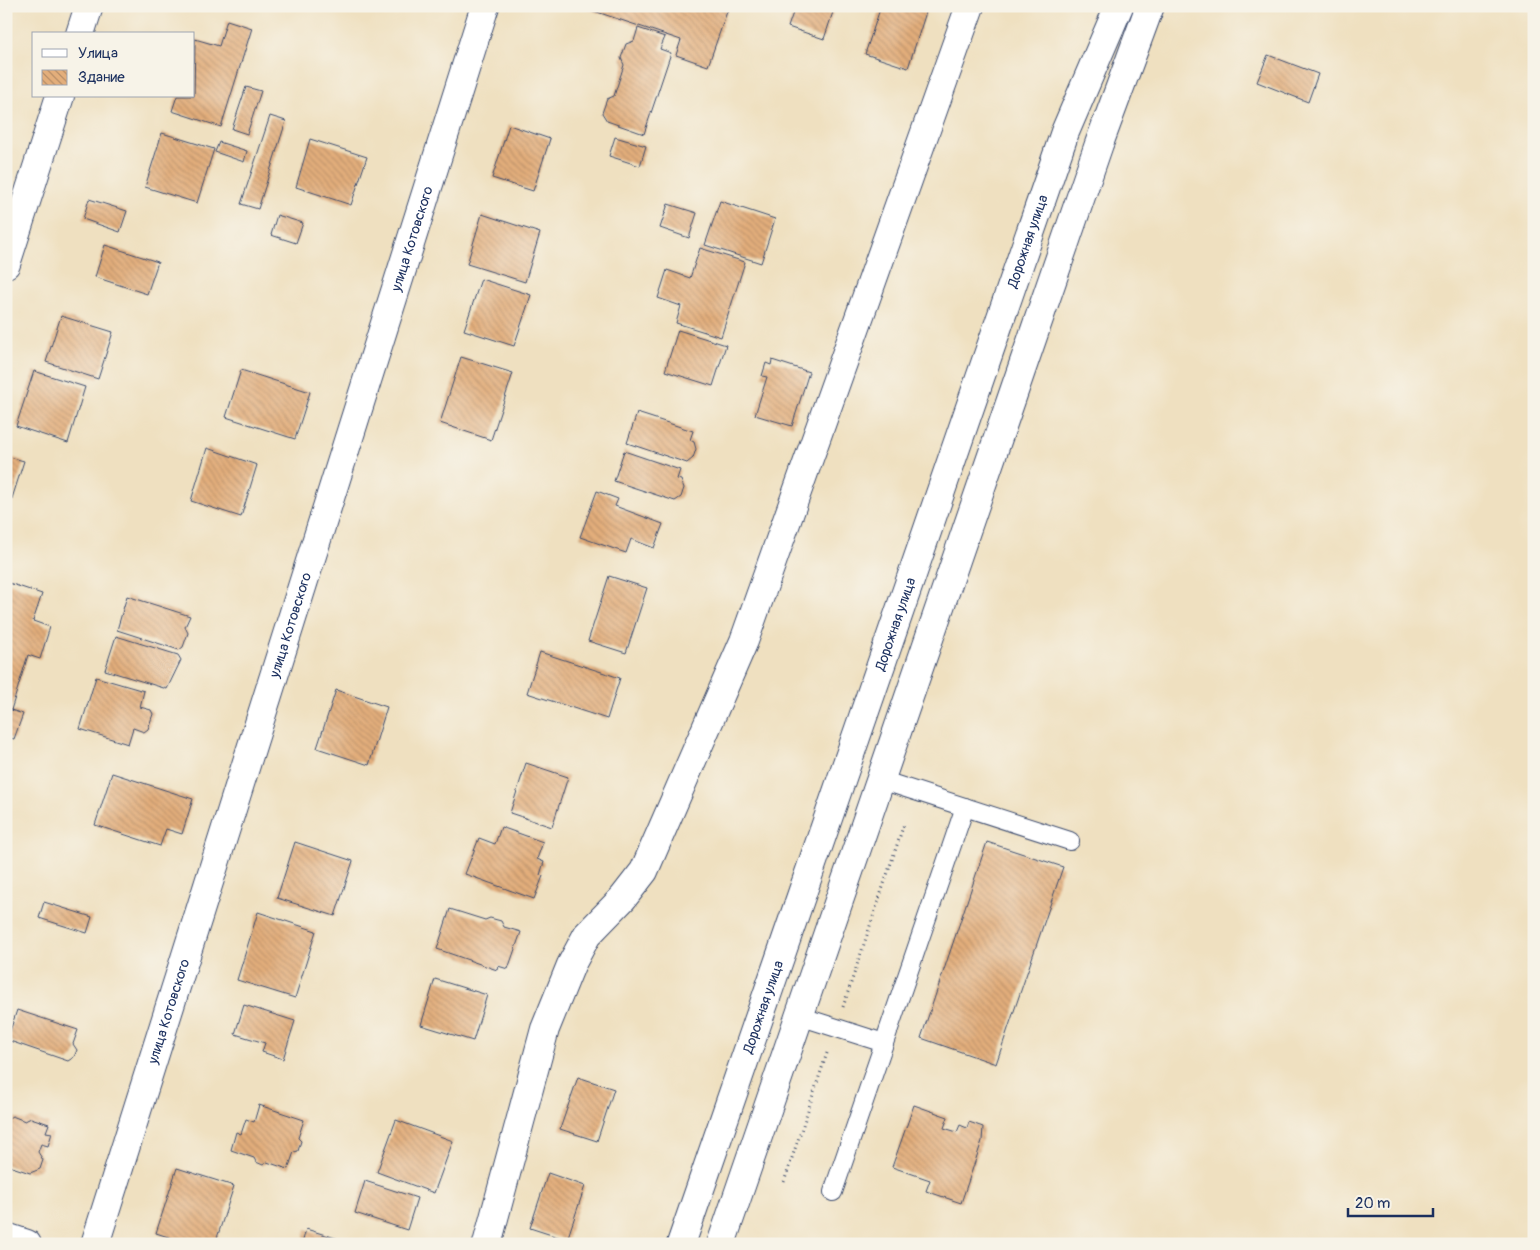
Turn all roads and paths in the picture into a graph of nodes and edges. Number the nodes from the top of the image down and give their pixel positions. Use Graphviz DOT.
graph roads {
  1 [pos="88,6"];
  2 [pos="485,6"];
  3 [pos="970,6"];
  4 [pos="1119,6"];
  5 [pos="1150,6"];
  6 [pos="81,32"];
  7 [pos="59,98"];
  8 [pos="6,264"];
  9 [pos="881,780"];
  10 [pos="965,807"];
  11 [pos="904,824"];
  12 [pos="1070,841"];
  13 [pos="842,1008"];
  14 [pos="800,1016"];
  15 [pos="831,1042"];
  16 [pos="884,1043"];
  17 [pos="784,1182"];
  18 [pos="834,1192"];
  19 [pos="6,1237"];
  20 [pos="27,1244"];
  21 [pos="95,1244"];
  22 [pos="487,1244"];
  23 [pos="681,1244"];
  24 [pos="721,1244"];
  1 -- 6 [label="street"];
  2 -- 21 [label="street, улица Котовского"];
  3 -- 22 [label="street"];
  4 -- 23 [label="street, Дорожная улица"];
  5 -- 9 [label="street"];
  7 -- 8 [label="street"];
  9 -- 10 [label="lane"];
  9 -- 14 [label="street"];
  10 -- 12 [label="lane"];
  10 -- 16 [label="lane"];
  11 -- 13 [label="path"];
  14 -- 16 [label="lane"];
  14 -- 24 [label="street"];
  15 -- 17 [label="path"];
  16 -- 18 [label="lane"];
  19 -- 20 [label="street"];
}
